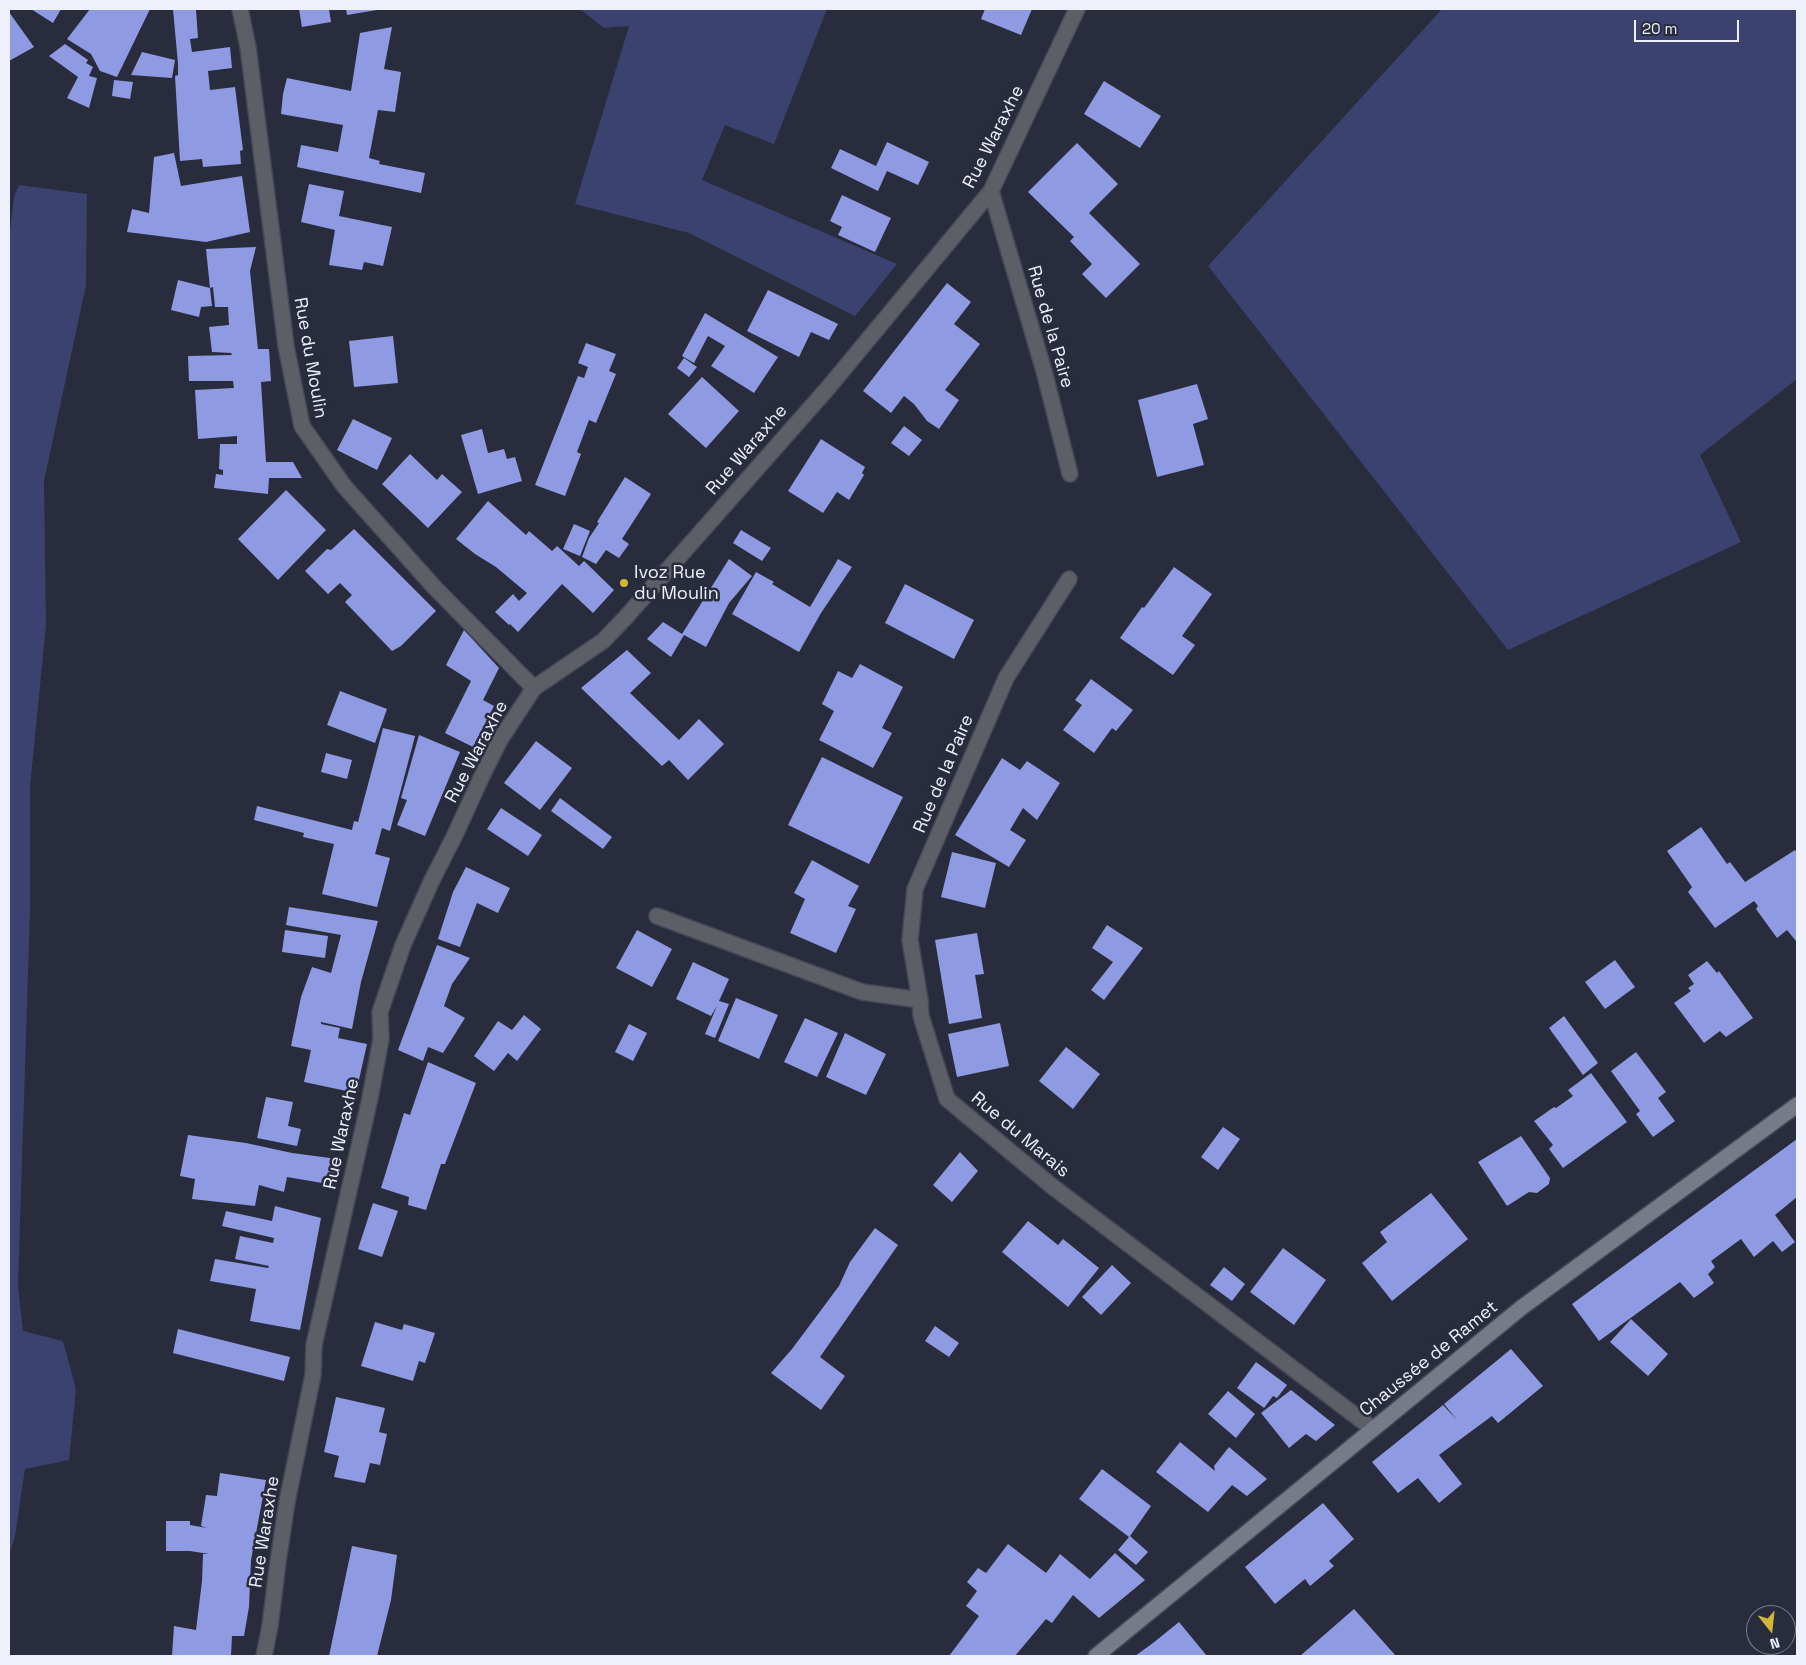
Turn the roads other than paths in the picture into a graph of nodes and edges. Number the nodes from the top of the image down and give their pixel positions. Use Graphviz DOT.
graph roads {
  1 [pos="240,9"];
  2 [pos="1077,9"];
  3 [pos="991,191"];
  4 [pos="1070,474"];
  5 [pos="1069,579"];
  6 [pos="534,688"];
  7 [pos="657,916"];
  8 [pos="920,1000"];
  9 [pos="1797,1105"];
  10 [pos="1373,1429"];
  11 [pos="264,1656"];
  12 [pos="1096,1656"];
  1 -- 6 [label="street, Rue du Moulin"];
  2 -- 3 [label="street, Rue Waraxhe"];
  3 -- 4 [label="street, Rue de la Paire"];
  3 -- 6 [label="street, Rue Waraxhe"];
  5 -- 8 [label="street, Rue de la Paire"];
  6 -- 11 [label="street, Rue Waraxhe"];
  7 -- 8 [label="street"];
  8 -- 10 [label="street, Rue du Marais"];
  9 -- 10 [label="main road, Chaussée de Ramet"];
  10 -- 12 [label="main road, Chaussée de Ramet"];
}
